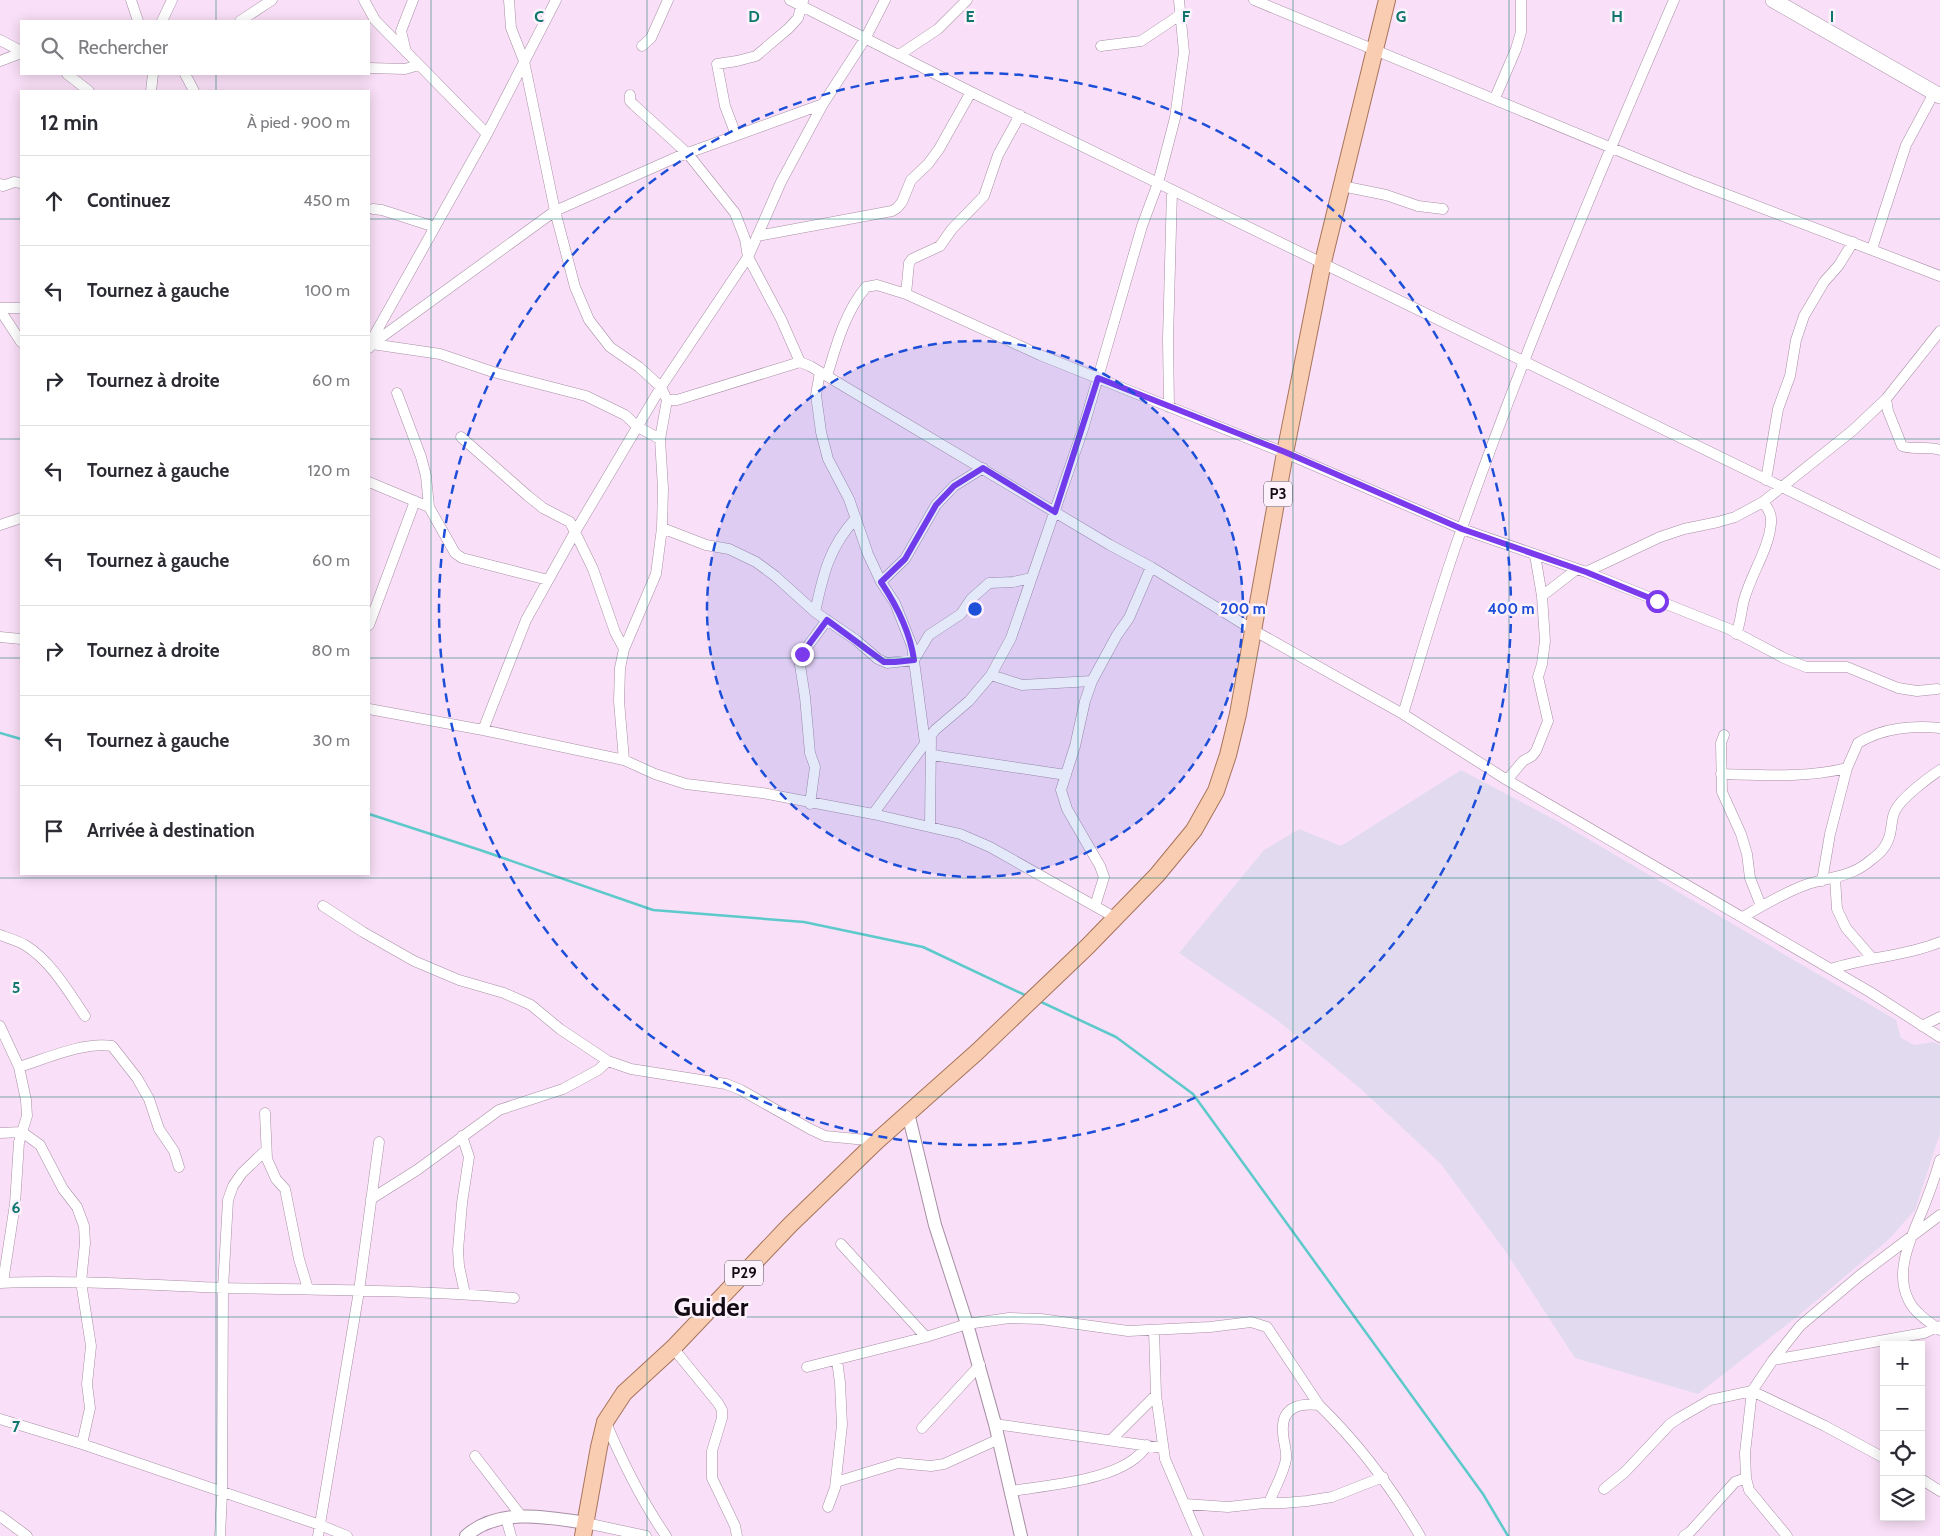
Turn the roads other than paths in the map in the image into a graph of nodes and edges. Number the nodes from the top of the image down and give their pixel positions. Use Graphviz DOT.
graph roads {
  1 [pos="131,0"];
  2 [pos="172,0"];
  3 [pos="272,0"];
  4 [pos="364,0"];
  5 [pos="413,0"];
  6 [pos="509,0"];
  7 [pos="556,0"];
  8 [pos="668,0"];
  9 [pos="790,0"];
  10 [pos="885,0"];
  11 [pos="967,0"];
  12 [pos="1179,0"];
  13 [pos="1254,0"];
  14 [pos="1388,0"];
  15 [pos="1521,0"];
  16 [pos="1674,0"];
  17 [pos="1773,0"];
  18 [pos="803,3"];
  19 [pos="1180,15"];
  20 [pos="138,20"];
  21 [pos="162,20"];
  22 [pos="242,20"];
  23 [pos="866,38"];
  24 [pos="0,40"];
  25 [pos="642,46"];
  26 [pos="1101,46"];
  27 [pos="1375,49"];
  28 [pos="20,51"];
  29 [pos="20,52"];
  30 [pos="406,53"];
  31 [pos="899,55"];
  32 [pos="0,60"];
  33 [pos="524,61"];
  34 [pos="419,65"];
  35 [pos="370,68"];
  36 [pos="68,75"];
  37 [pos="153,75"];
  38 [pos="186,75"];
  39 [pos="88,90"];
  40 [pos="151,90"];
  41 [pos="193,90"];
  42 [pos="971,92"];
  43 [pos="630,95"];
  44 [pos="1937,95"];
  45 [pos="1495,98"];
  46 [pos="823,104"];
  47 [pos="1020,116"];
  48 [pos="487,134"];
  49 [pos="736,136"];
  50 [pos="1611,146"];
  51 [pos="688,154"];
  52 [pos="1158,183"];
  53 [pos="0,184"];
  54 [pos="20,184"];
  55 [pos="1342,186"];
  56 [pos="1172,190"];
  57 [pos="373,208"];
  58 [pos="1443,209"];
  59 [pos="555,211"];
  60 [pos="435,227"];
  61 [pos="757,236"];
  62 [pos="1854,242"];
  63 [pos="1872,249"];
  64 [pos="748,257"];
  65 [pos="1323,262"];
  66 [pos="1940,276"];
  67 [pos="906,294"];
  68 [pos="20,308"];
  69 [pos="0,309"];
  70 [pos="1940,331"];
  71 [pos="20,340"];
  72 [pos="370,343"];
  73 [pos="1525,360"];
  74 [pos="800,362"];
  75 [pos="823,374"];
  76 [pos="1098,378"];
  77 [pos="661,387"];
  78 [pos="396,393"];
  79 [pos="1886,399"];
  80 [pos="667,400"];
  81 [pos="1168,407"];
  82 [pos="638,427"];
  83 [pos="461,437"];
  84 [pos="660,439"];
  85 [pos="1940,450"];
  86 [pos="1285,452"];
  87 [pos="983,468"];
  88 [pos="1766,480"];
  89 [pos="370,482"];
  90 [pos="1780,487"];
  91 [pos="415,502"];
  92 [pos="1763,502"];
  93 [pos="429,507"];
  94 [pos="1055,512"];
  95 [pos="20,518"];
  96 [pos="856,518"];
  97 [pos="0,525"];
  98 [pos="662,528"];
  99 [pos="1462,529"];
  100 [pos="575,532"];
  101 [pos="1535,555"];
  102 [pos="1940,564"];
  103 [pos="1151,567"];
  104 [pos="1581,571"];
  105 [pos="1031,578"];
  106 [pos="548,580"];
  107 [pos="881,582"];
  108 [pos="1542,596"];
  109 [pos="815,612"];
  110 [pos="827,620"];
  111 [pos="370,623"];
  112 [pos="1253,630"];
  113 [pos="1736,634"];
  114 [pos="0,637"];
  115 [pos="20,638"];
  116 [pos="624,649"];
  117 [pos="914,660"];
  118 [pos="991,675"];
  119 [pos="1092,681"];
  120 [pos="1937,689"];
  121 [pos="370,708"];
  122 [pos="1403,714"];
  123 [pos="1940,728"];
  124 [pos="483,730"];
  125 [pos="1724,735"];
  126 [pos="928,739"];
  127 [pos="932,755"];
  128 [pos="624,760"];
  129 [pos="1846,768"];
  130 [pos="1940,770"];
  131 [pos="1721,774"];
  132 [pos="1066,775"];
  133 [pos="1507,780"];
  134 [pos="810,804"];
  135 [pos="873,814"];
  136 [pos="930,826"];
  137 [pos="1835,878"];
  138 [pos="1822,881"];
  139 [pos="323,906"];
  140 [pos="1096,906"];
  141 [pos="1761,906"];
  142 [pos="1743,917"];
  143 [pos="1116,918"];
  144 [pos="0,935"];
  145 [pos="1940,942"];
  146 [pos="1925,948"];
  147 [pos="1940,951"];
  148 [pos="1872,958"];
  149 [pos="1831,969"];
  150 [pos="85,1016"];
  151 [pos="1940,1017"];
  152 [pos="0,1026"];
  153 [pos="1922,1026"];
  154 [pos="1940,1037"];
  155 [pos="976,1052"];
  156 [pos="608,1061"];
  157 [pos="19,1067"];
  158 [pos="265,1113"];
  159 [pos="908,1113"];
  160 [pos="22,1132"];
  161 [pos="0,1133"];
  162 [pos="462,1136"];
  163 [pos="877,1141"];
  164 [pos="379,1142"];
  165 [pos="266,1150"];
  166 [pos="1940,1160"];
  167 [pos="179,1167"];
  168 [pos="371,1199"];
  169 [pos="1940,1215"];
  170 [pos="1911,1238"];
  171 [pos="840,1244"];
  172 [pos="1,1282"];
  173 [pos="81,1282"];
  174 [pos="223,1288"];
  175 [pos="308,1290"];
  176 [pos="359,1290"];
  177 [pos="465,1294"];
  178 [pos="514,1298"];
  179 [pos="967,1324"];
  180 [pos="1939,1328"];
  181 [pos="1154,1330"];
  182 [pos="926,1337"];
  183 [pos="673,1348"];
  184 [pos="837,1360"];
  185 [pos="1773,1360"];
  186 [pos="980,1365"];
  187 [pos="807,1367"];
  188 [pos="1752,1391"];
  189 [pos="1156,1395"];
  190 [pos="1319,1405"];
  191 [pos="0,1419"];
  192 [pos="605,1422"];
  193 [pos="996,1424"];
  194 [pos="922,1428"];
  195 [pos="999,1439"];
  196 [pos="1111,1440"];
  197 [pos="82,1444"];
  198 [pos="1147,1445"];
  199 [pos="1163,1448"];
  200 [pos="475,1456"];
  201 [pos="1880,1456"];
  202 [pos="1383,1477"];
  203 [pos="1746,1478"];
  204 [pos="1925,1481"];
  205 [pos="836,1482"];
  206 [pos="1938,1486"];
  207 [pos="1604,1489"];
  208 [pos="1012,1491"];
  209 [pos="222,1493"];
  210 [pos="1269,1503"];
  211 [pos="1185,1504"];
  212 [pos="828,1507"];
  213 [pos="0,1516"];
  214 [pos="522,1516"];
  215 [pos="506,1518"];
  216 [pos="320,1525"];
  217 [pos="585,1529"];
  218 [pos="25,1535"];
  219 [pos="220,1536"];
  220 [pos="318,1536"];
  221 [pos="347,1536"];
  222 [pos="466,1536"];
  223 [pos="511,1536"];
  224 [pos="646,1536"];
  225 [pos="666,1536"];
  226 [pos="737,1536"];
  227 [pos="1021,1536"];
  228 [pos="1198,1536"];
  229 [pos="1420,1536"];
  230 [pos="1686,1536"];
  231 [pos="1787,1536"];
  1 -- 20 [label="street"];
  2 -- 21 [label="street"];
  3 -- 22 [label="street"];
  4 -- 30 [label="street"];
  5 -- 30 [label="street"];
  6 -- 33 [label="street"];
  7 -- 33 [label="street"];
  8 -- 25 [label="street"];
  9 -- 18 [label="street"];
  10 -- 23 [label="street"];
  11 -- 31 [label="street"];
  12 -- 19 [label="street"];
  13 -- 27 [label="street"];
  14 -- 27 [label="main road, P3"];
  15 -- 45 [label="street"];
  16 -- 50 [label="street"];
  17 -- 44 [label="main road"];
  18 -- 23 [label="street"];
  18 -- 49 [label="street"];
  19 -- 26 [label="street"];
  19 -- 52 [label="street"];
  23 -- 31 [label="street"];
  23 -- 46 [label="street"];
  24 -- 28 [label="street"];
  27 -- 45 [label="street"];
  27 -- 55 [label="main road, P3"];
  29 -- 32 [label="street"];
  30 -- 34 [label="street"];
  31 -- 42 [label="street"];
  33 -- 48 [label="street"];
  33 -- 59 [label="street"];
  34 -- 35 [label="street"];
  34 -- 48 [label="street"];
  36 -- 39 [label="street"];
  37 -- 40 [label="street"];
  38 -- 41 [label="street"];
  42 -- 47 [label="street"];
  42 -- 61 [label="street"];
  43 -- 51 [label="street"];
  44 -- 63 [label="street"];
  45 -- 50 [label="street"];
  46 -- 49 [label="street"];
  46 -- 61 [label="street"];
  47 -- 52 [label="street"];
  47 -- 67 [label="street"];
  48 -- 60 [label="street"];
  49 -- 51 [label="street"];
  50 -- 62 [label="street"];
  50 -- 73 [label="street"];
  51 -- 59 [label="street"];
  51 -- 64 [label="street"];
  52 -- 56 [label="street"];
  52 -- 76 [label="street"];
  53 -- 54 [label="street"];
  55 -- 58 [label="street"];
  55 -- 65 [label="main road, P3"];
  56 -- 65 [label="street"];
  56 -- 81 [label="street"];
  57 -- 60 [label="street"];
  59 -- 72 [label="street"];
  59 -- 77 [label="street"];
  60 -- 72 [label="street"];
  61 -- 64 [label="street"];
  62 -- 63 [label="street"];
  62 -- 88 [label="street"];
  63 -- 66 [label="street"];
  64 -- 74 [label="street"];
  64 -- 77 [label="street"];
  65 -- 73 [label="street"];
  65 -- 86 [label="main road, P3"];
  67 -- 75 [label="street"];
  67 -- 76 [label="street"];
  68 -- 69 [label="street"];
  69 -- 71 [label="street"];
  70 -- 79 [label="street"];
  72 -- 82 [label="street"];
  73 -- 88 [label="street"];
  73 -- 99 [label="street"];
  74 -- 75 [label="street"];
  74 -- 80 [label="street"];
  75 -- 87 [label="street"];
  75 -- 96 [label="street"];
  76 -- 81 [label="street"];
  76 -- 94 [label="street"];
  77 -- 80 [label="street"];
  77 -- 82 [label="street"];
  78 -- 93 [label="street"];
  79 -- 85 [label="street"];
  79 -- 90 [label="street"];
  80 -- 84 [label="street"];
  81 -- 86 [label="street"];
  82 -- 84 [label="street"];
  82 -- 100 [label="street"];
  83 -- 100 [label="street"];
  84 -- 98 [label="street"];
  86 -- 99 [label="street"];
  86 -- 112 [label="main road, P3"];
  87 -- 94 [label="street"];
  87 -- 107 [label="street"];
  88 -- 90 [label="street"];
  89 -- 91 [label="street"];
  90 -- 92 [label="street"];
  90 -- 102 [label="street"];
  91 -- 93 [label="street"];
  91 -- 111 [label="street"];
  92 -- 104 [label="street"];
  92 -- 113 [label="street"];
  93 -- 106 [label="street"];
  94 -- 103 [label="street"];
  94 -- 105 [label="street"];
  95 -- 97 [label="street"];
  96 -- 107 [label="street"];
  96 -- 109 [label="street"];
  98 -- 109 [label="street"];
  98 -- 116 [label="street"];
  99 -- 101 [label="street"];
  99 -- 122 [label="street"];
  100 -- 106 [label="street"];
  100 -- 116 [label="street"];
  101 -- 104 [label="street"];
  101 -- 108 [label="street"];
  103 -- 112 [label="street"];
  103 -- 119 [label="street"];
  104 -- 108 [label="street"];
  104 -- 113 [label="street"];
  105 -- 117 [label="street"];
  105 -- 118 [label="street"];
  106 -- 124 [label="street"];
  107 -- 117 [label="street"];
  108 -- 133 [label="street"];
  109 -- 110 [label="street"];
  110 -- 117 [label="street"];
  110 -- 134 [label="street"];
  112 -- 122 [label="street"];
  112 -- 143 [label="main road, P3"];
  113 -- 120 [label="street"];
  114 -- 115 [label="street"];
  116 -- 128 [label="street"];
  117 -- 126 [label="street"];
  118 -- 119 [label="street"];
  118 -- 126 [label="street"];
  119 -- 132 [label="street"];
  121 -- 124 [label="street"];
  122 -- 133 [label="street"];
  123 -- 129 [label="street"];
  124 -- 128 [label="street"];
  125 -- 131 [label="street"];
  126 -- 127 [label="street"];
  126 -- 135 [label="street"];
  127 -- 132 [label="street"];
  127 -- 136 [label="street"];
  128 -- 134 [label="street"];
  129 -- 131 [label="street"];
  129 -- 138 [label="street"];
  130 -- 137 [label="street"];
  131 -- 141 [label="street"];
  132 -- 140 [label="street"];
  133 -- 142 [label="street"];
  134 -- 135 [label="street"];
  135 -- 136 [label="street"];
  136 -- 140 [label="street"];
  137 -- 138 [label="street"];
  137 -- 148 [label="street"];
  138 -- 141 [label="street"];
  139 -- 156 [label="street"];
  140 -- 143 [label="street"];
  141 -- 142 [label="street"];
  142 -- 149 [label="street"];
  143 -- 155 [label="main road, P3"];
  144 -- 150 [label="street"];
  145 -- 146 [label="street"];
  146 -- 147 [label="street"];
  146 -- 148 [label="street"];
  148 -- 149 [label="street"];
  149 -- 153 [label="street"];
  151 -- 153 [label="street"];
  152 -- 157 [label="street"];
  153 -- 154 [label="street"];
  155 -- 159 [label="main road, P29"];
  156 -- 162 [label="street"];
  156 -- 163 [label="street"];
  157 -- 160 [label="street"];
  157 -- 167 [label="street"];
  158 -- 165 [label="street"];
  159 -- 163 [label="main road, P29"];
  159 -- 179 [label="street"];
  160 -- 161 [label="street"];
  160 -- 172 [label="street"];
  160 -- 173 [label="street"];
  162 -- 168 [label="street"];
  162 -- 177 [label="street"];
  163 -- 183 [label="main road, P29"];
  164 -- 168 [label="street"];
  165 -- 174 [label="street"];
  165 -- 175 [label="street"];
  166 -- 170 [label="street"];
  168 -- 176 [label="street"];
  169 -- 170 [label="street"];
  170 -- 180 [label="street"];
  170 -- 185 [label="street"];
  171 -- 182 [label="street"];
  172 -- 173 [label="street"];
  173 -- 174 [label="street"];
  173 -- 197 [label="street"];
  174 -- 175 [label="street"];
  174 -- 209 [label="street"];
  175 -- 176 [label="street"];
  176 -- 177 [label="street"];
  176 -- 216 [label="street"];
  177 -- 178 [label="street"];
  179 -- 181 [label="street"];
  179 -- 182 [label="street"];
  179 -- 186 [label="street"];
  180 -- 185 [label="street"];
  181 -- 189 [label="street"];
  181 -- 190 [label="street"];
  182 -- 184 [label="street"];
  183 -- 192 [label="main road, P29"];
  183 -- 226 [label="street"];
  184 -- 187 [label="street"];
  184 -- 205 [label="street"];
  185 -- 188 [label="street"];
  186 -- 193 [label="street"];
  186 -- 194 [label="street"];
  188 -- 201 [label="street"];
  188 -- 203 [label="street"];
  188 -- 207 [label="street"];
  189 -- 196 [label="street"];
  189 -- 199 [label="street"];
  190 -- 202 [label="street"];
  190 -- 210 [label="street"];
  191 -- 197 [label="street"];
  192 -- 217 [label="main road, P29"];
  192 -- 225 [label="street"];
  193 -- 195 [label="street"];
  193 -- 196 [label="street"];
  195 -- 205 [label="street"];
  195 -- 208 [label="street"];
  196 -- 198 [label="street"];
  197 -- 209 [label="street"];
  198 -- 199 [label="street"];
  198 -- 208 [label="street"];
  199 -- 211 [label="street"];
  200 -- 214 [label="street"];
  202 -- 210 [label="street"];
  202 -- 229 [label="street"];
  203 -- 230 [label="street"];
  203 -- 231 [label="street"];
  204 -- 206 [label="street"];
  205 -- 212 [label="street"];
  208 -- 227 [label="street"];
  209 -- 216 [label="street"];
  209 -- 219 [label="street"];
  210 -- 211 [label="street"];
  211 -- 228 [label="street"];
  213 -- 218 [label="street"];
  214 -- 215 [label="street"];
  214 -- 217 [label="street"];
  215 -- 222 [label="street"];
  215 -- 223 [label="street"];
  216 -- 220 [label="street"];
  216 -- 221 [label="street"];
  217 -- 224 [label="street"];
}
